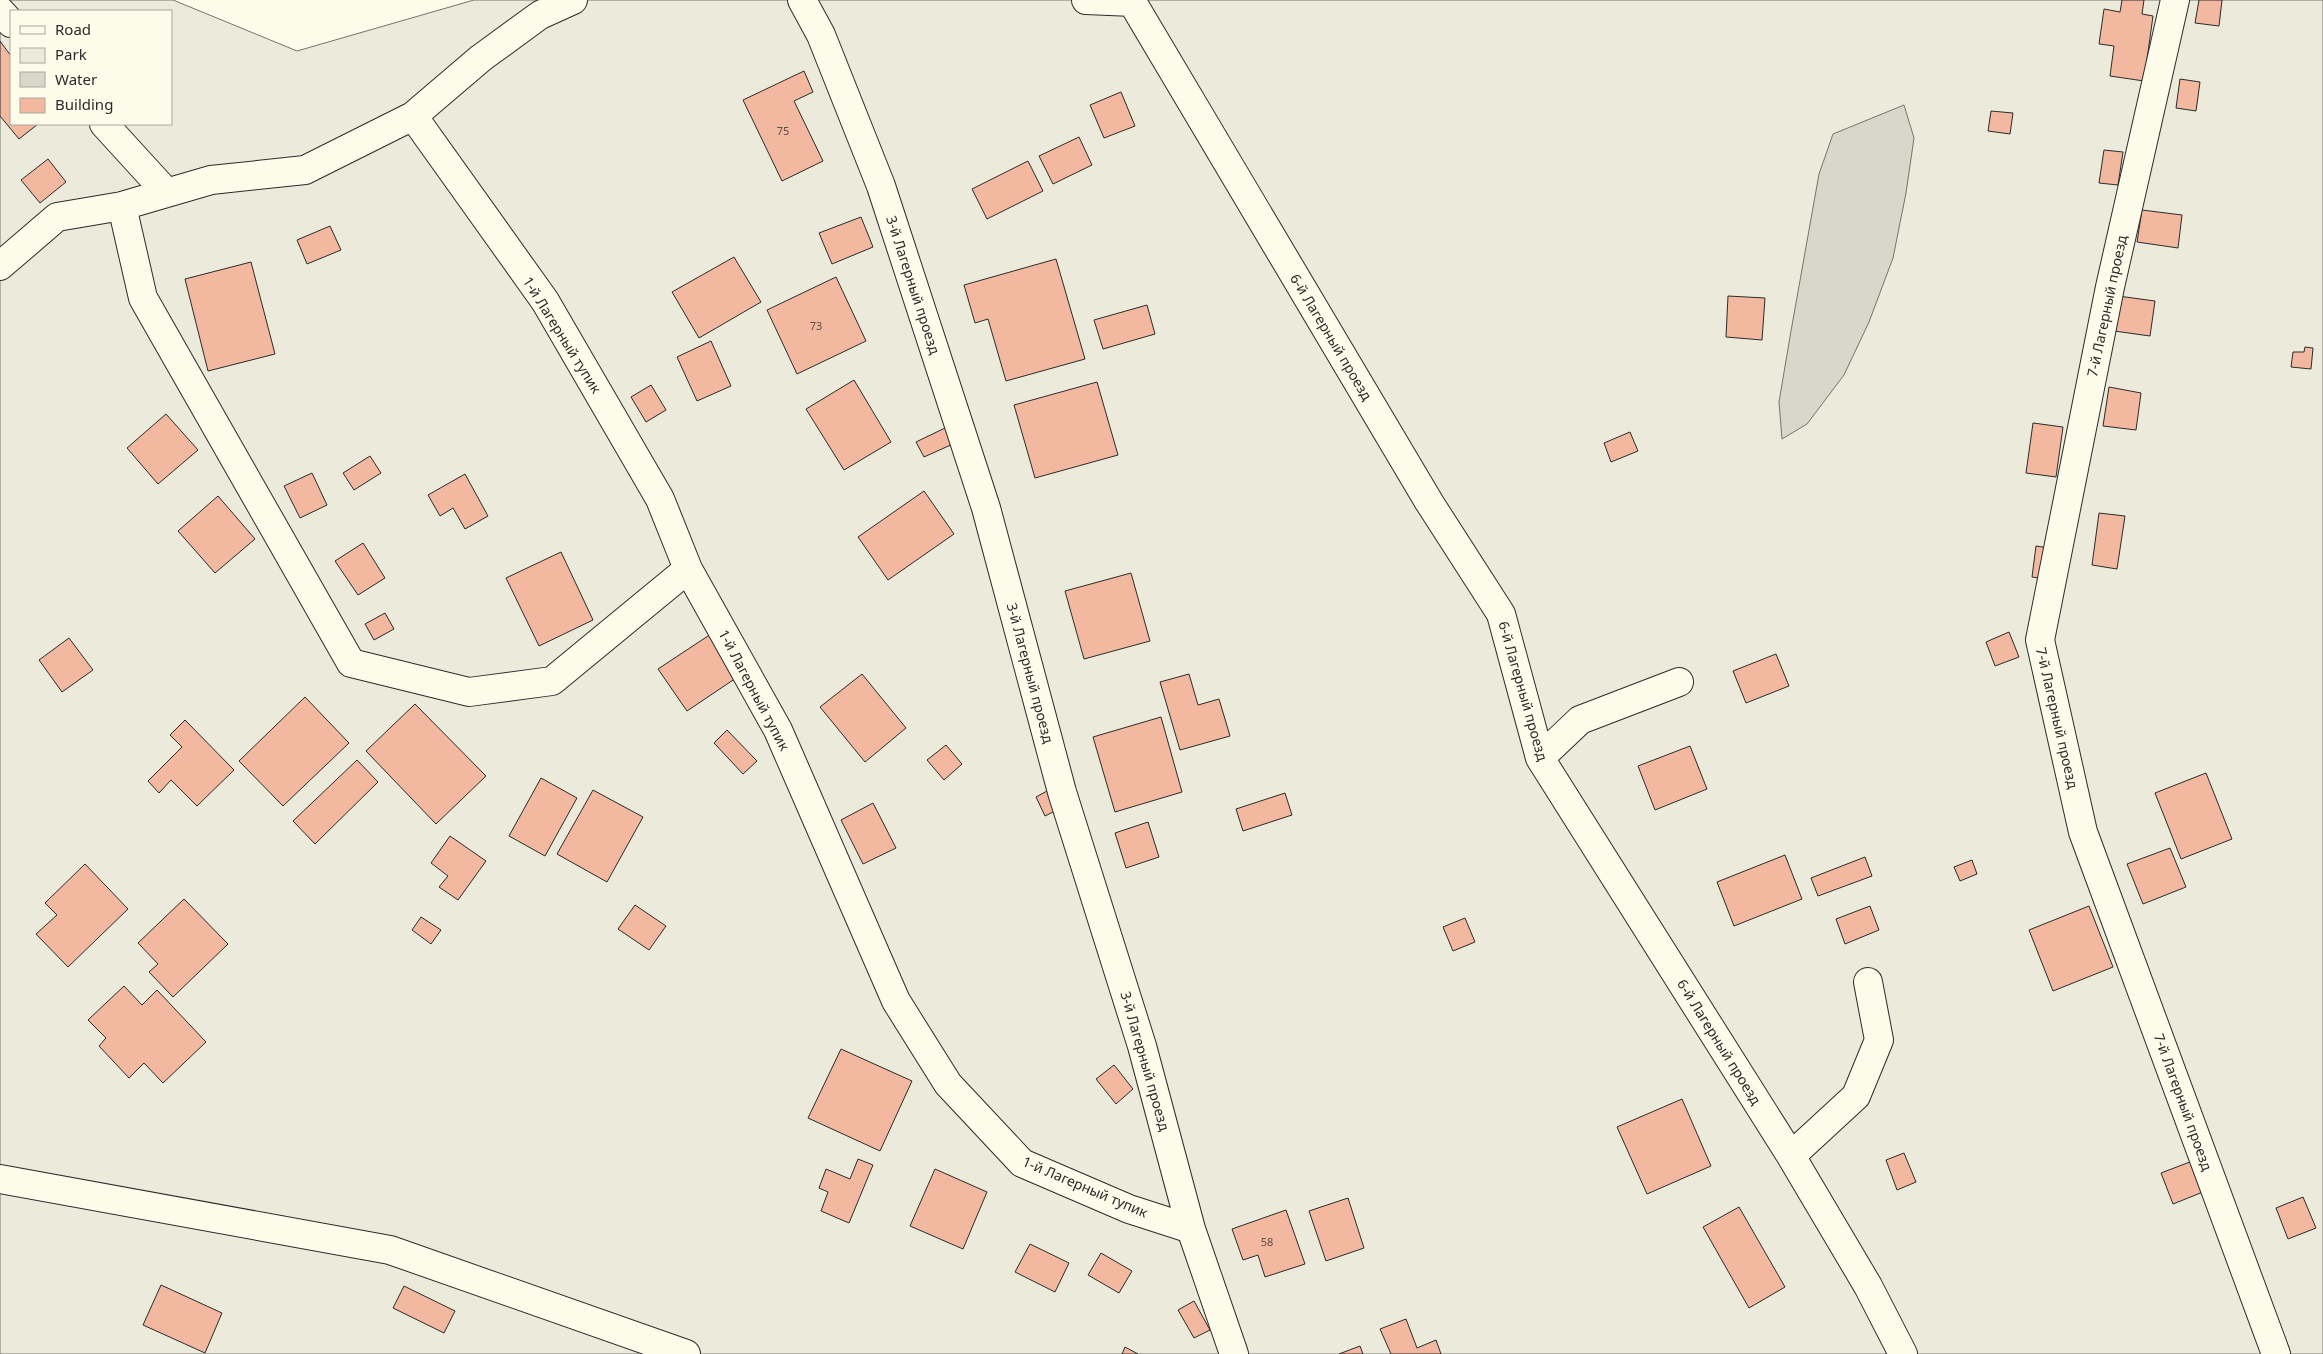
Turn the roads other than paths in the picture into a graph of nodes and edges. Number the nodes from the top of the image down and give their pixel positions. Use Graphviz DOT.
graph roads {
  1 [pos="573,0"];
  2 [pos="802,0"];
  3 [pos="1086,0"];
  4 [pos="2175,0"];
  5 [pos="1132,1"];
  6 [pos="0,11"];
  7 [pos="10,22"];
  8 [pos="413,116"];
  9 [pos="105,125"];
  10 [pos="167,193"];
  11 [pos="122,206"];
  12 [pos="0,266"];
  13 [pos="688,569"];
  14 [pos="1679,682"];
  15 [pos="1540,758"];
  16 [pos="1868,982"];
  17 [pos="1791,1156"];
  18 [pos="0,1179"];
  19 [pos="1191,1229"];
  20 [pos="686,1354"];
  21 [pos="1234,1354"];
  22 [pos="1903,1354"];
  23 [pos="2276,1354"];
  1 -- 8 [label="street"];
  2 -- 19 [label="street, 3-й Лагерный проезд"];
  3 -- 5 [label="street"];
  4 -- 23 [label="street, 7-й Лагерный проезд"];
  5 -- 15 [label="street, 6-й Лагерный проезд"];
  6 -- 7 [label="street"];
  8 -- 10 [label="street"];
  8 -- 13 [label="street, 1-й Лагерный тупик"];
  9 -- 10 [label="street"];
  10 -- 11 [label="street"];
  11 -- 12 [label="street"];
  11 -- 13 [label="street"];
  13 -- 19 [label="street, 1-й Лагерный тупик"];
  14 -- 15 [label="street"];
  15 -- 17 [label="street, 6-й Лагерный проезд"];
  16 -- 17 [label="street"];
  17 -- 22 [label="street, 6-й Лагерный проезд"];
  18 -- 20 [label="street"];
  19 -- 21 [label="street, 3-й Лагерный проезд"];
}
